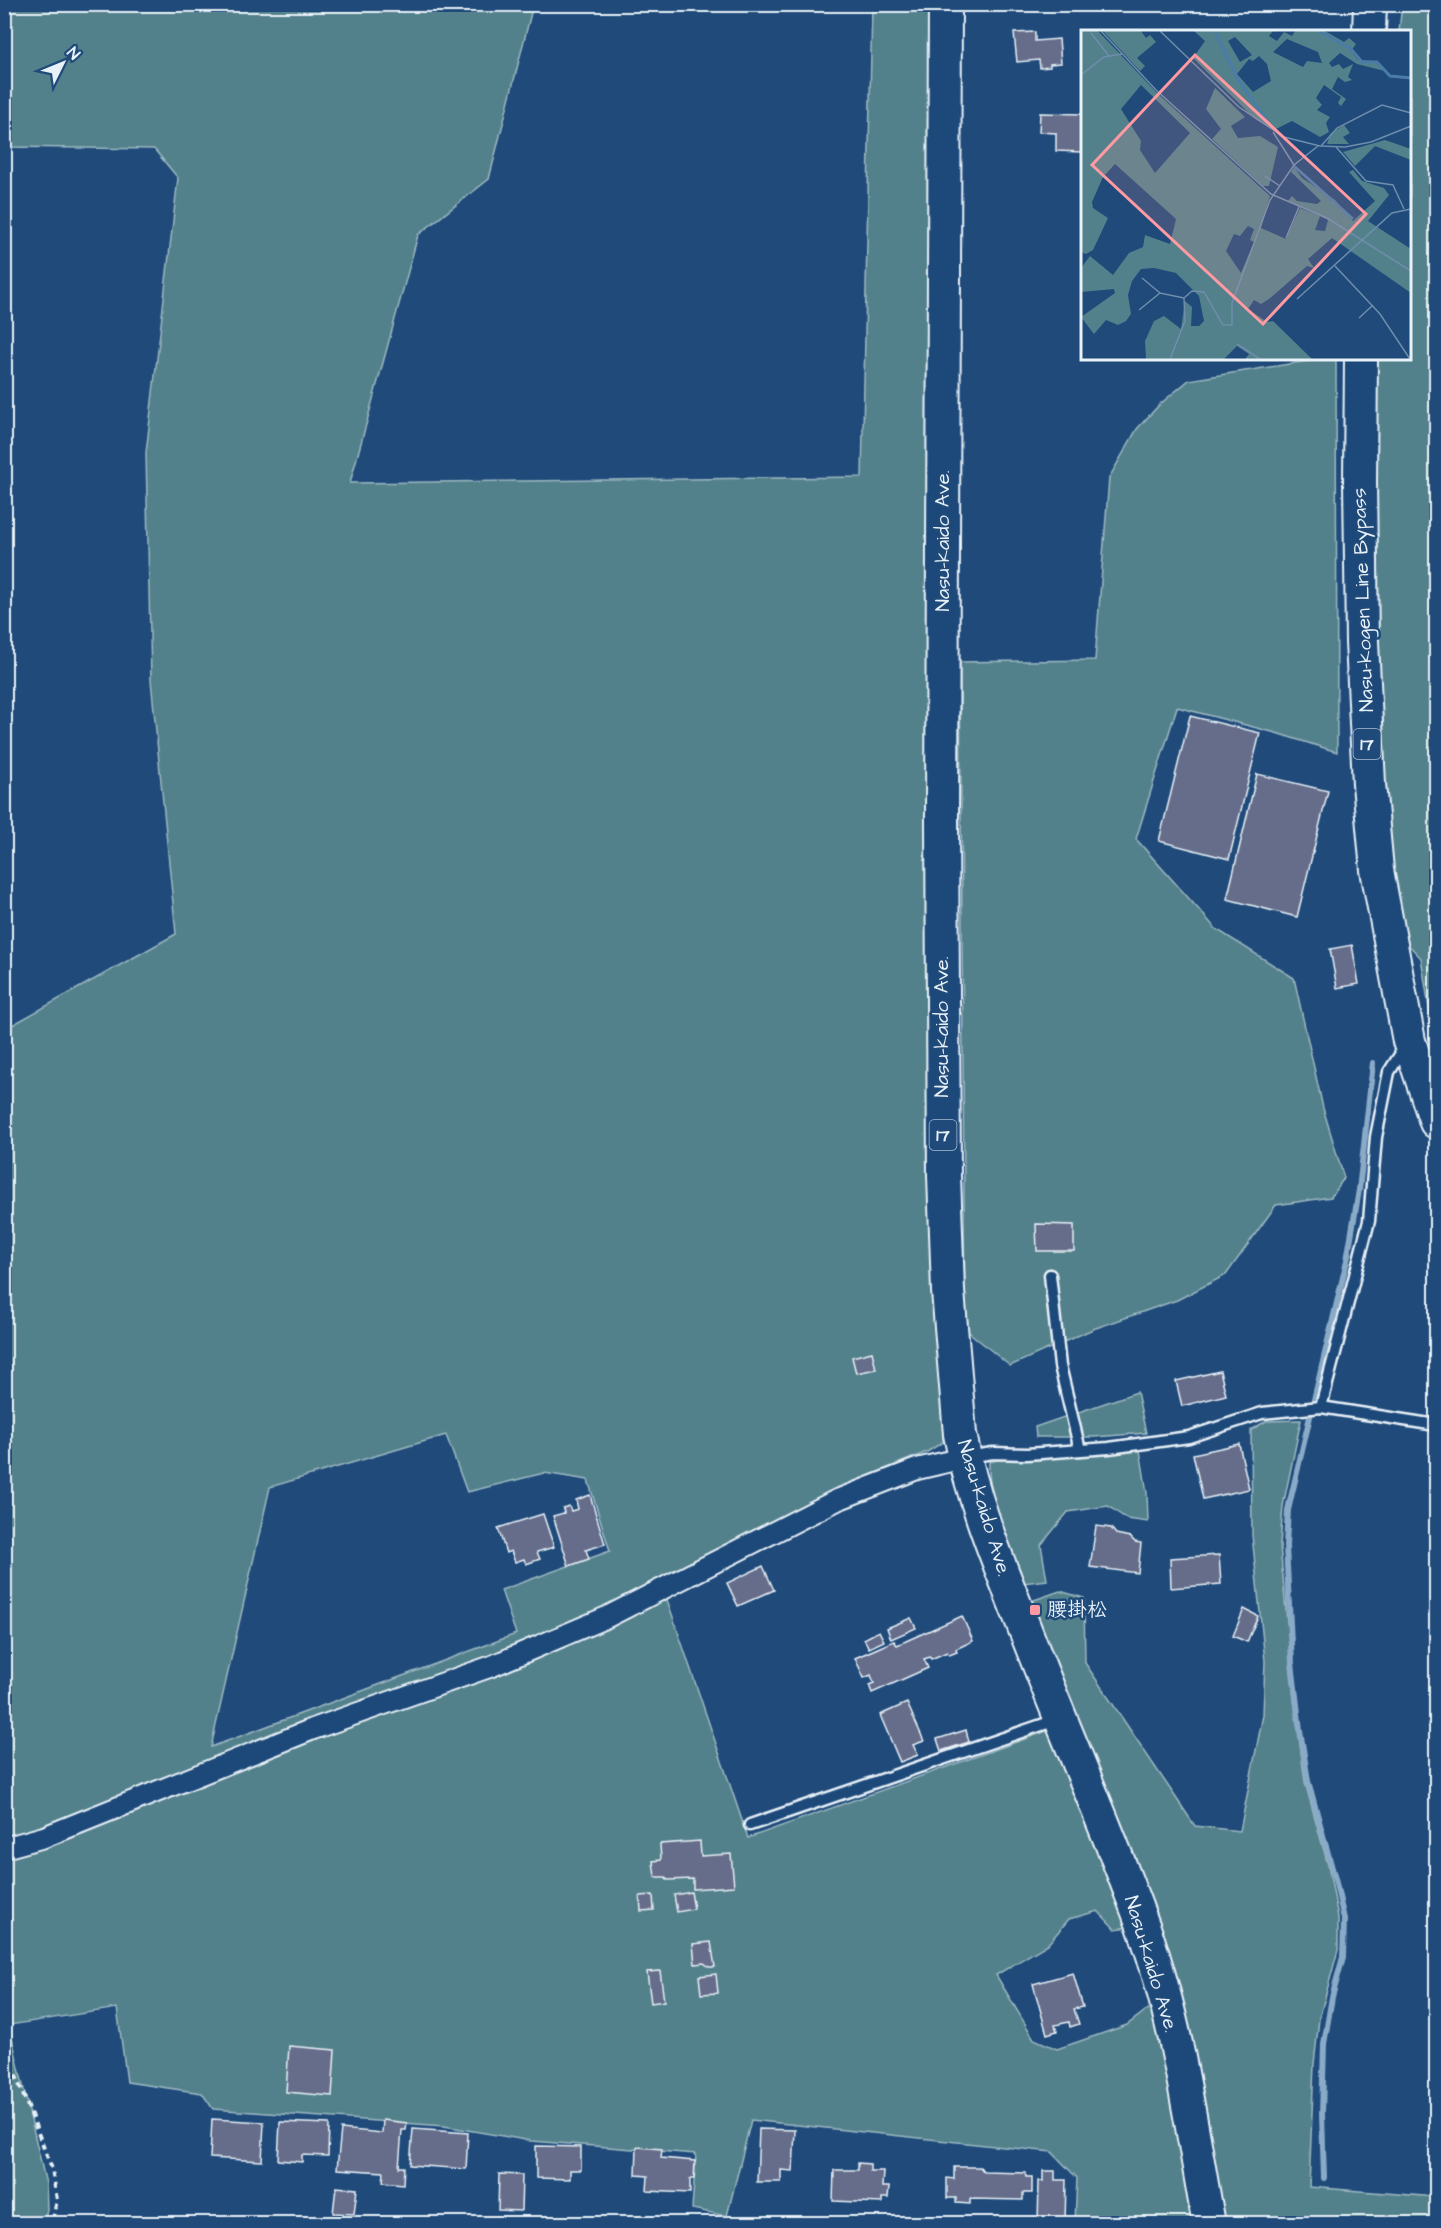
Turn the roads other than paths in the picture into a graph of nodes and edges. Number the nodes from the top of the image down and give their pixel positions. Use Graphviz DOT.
graph roads {
  1 [pos="945,4"];
  2 [pos="1370,4"];
  3 [pos="1369,30"];
  4 [pos="1362,360"];
  5 [pos="1409,1041"];
  6 [pos="1437,1122"];
  7 [pos="1050,1275"];
  8 [pos="1321,1407"];
  9 [pos="1437,1425"];
  10 [pos="1080,1450"];
  11 [pos="964,1458"];
  12 [pos="1059,1719"];
  13 [pos="750,1825"];
  14 [pos="4,1848"];
  15 [pos="1209,2223"];
  1 -- 11 [label="main road, Nasu-kaido Ave. / 17"];
  2 -- 3 [label="main road"];
  4 -- 5 [label="main road, Nasu-kogen Line Bypass / 17"];
  5 -- 6 [label="main road, Nasu-kogen Line Bypass / 17"];
  5 -- 8 [label="lane"];
  7 -- 10 [label="lane"];
  8 -- 9 [label="lane"];
  8 -- 10 [label="lane"];
  10 -- 11 [label="lane"];
  11 -- 12 [label="main road, Nasu-kaido Ave. / 17"];
  11 -- 14 [label="street"];
  12 -- 13 [label="lane"];
  12 -- 15 [label="main road, Nasu-kaido Ave. / 17"];
}
